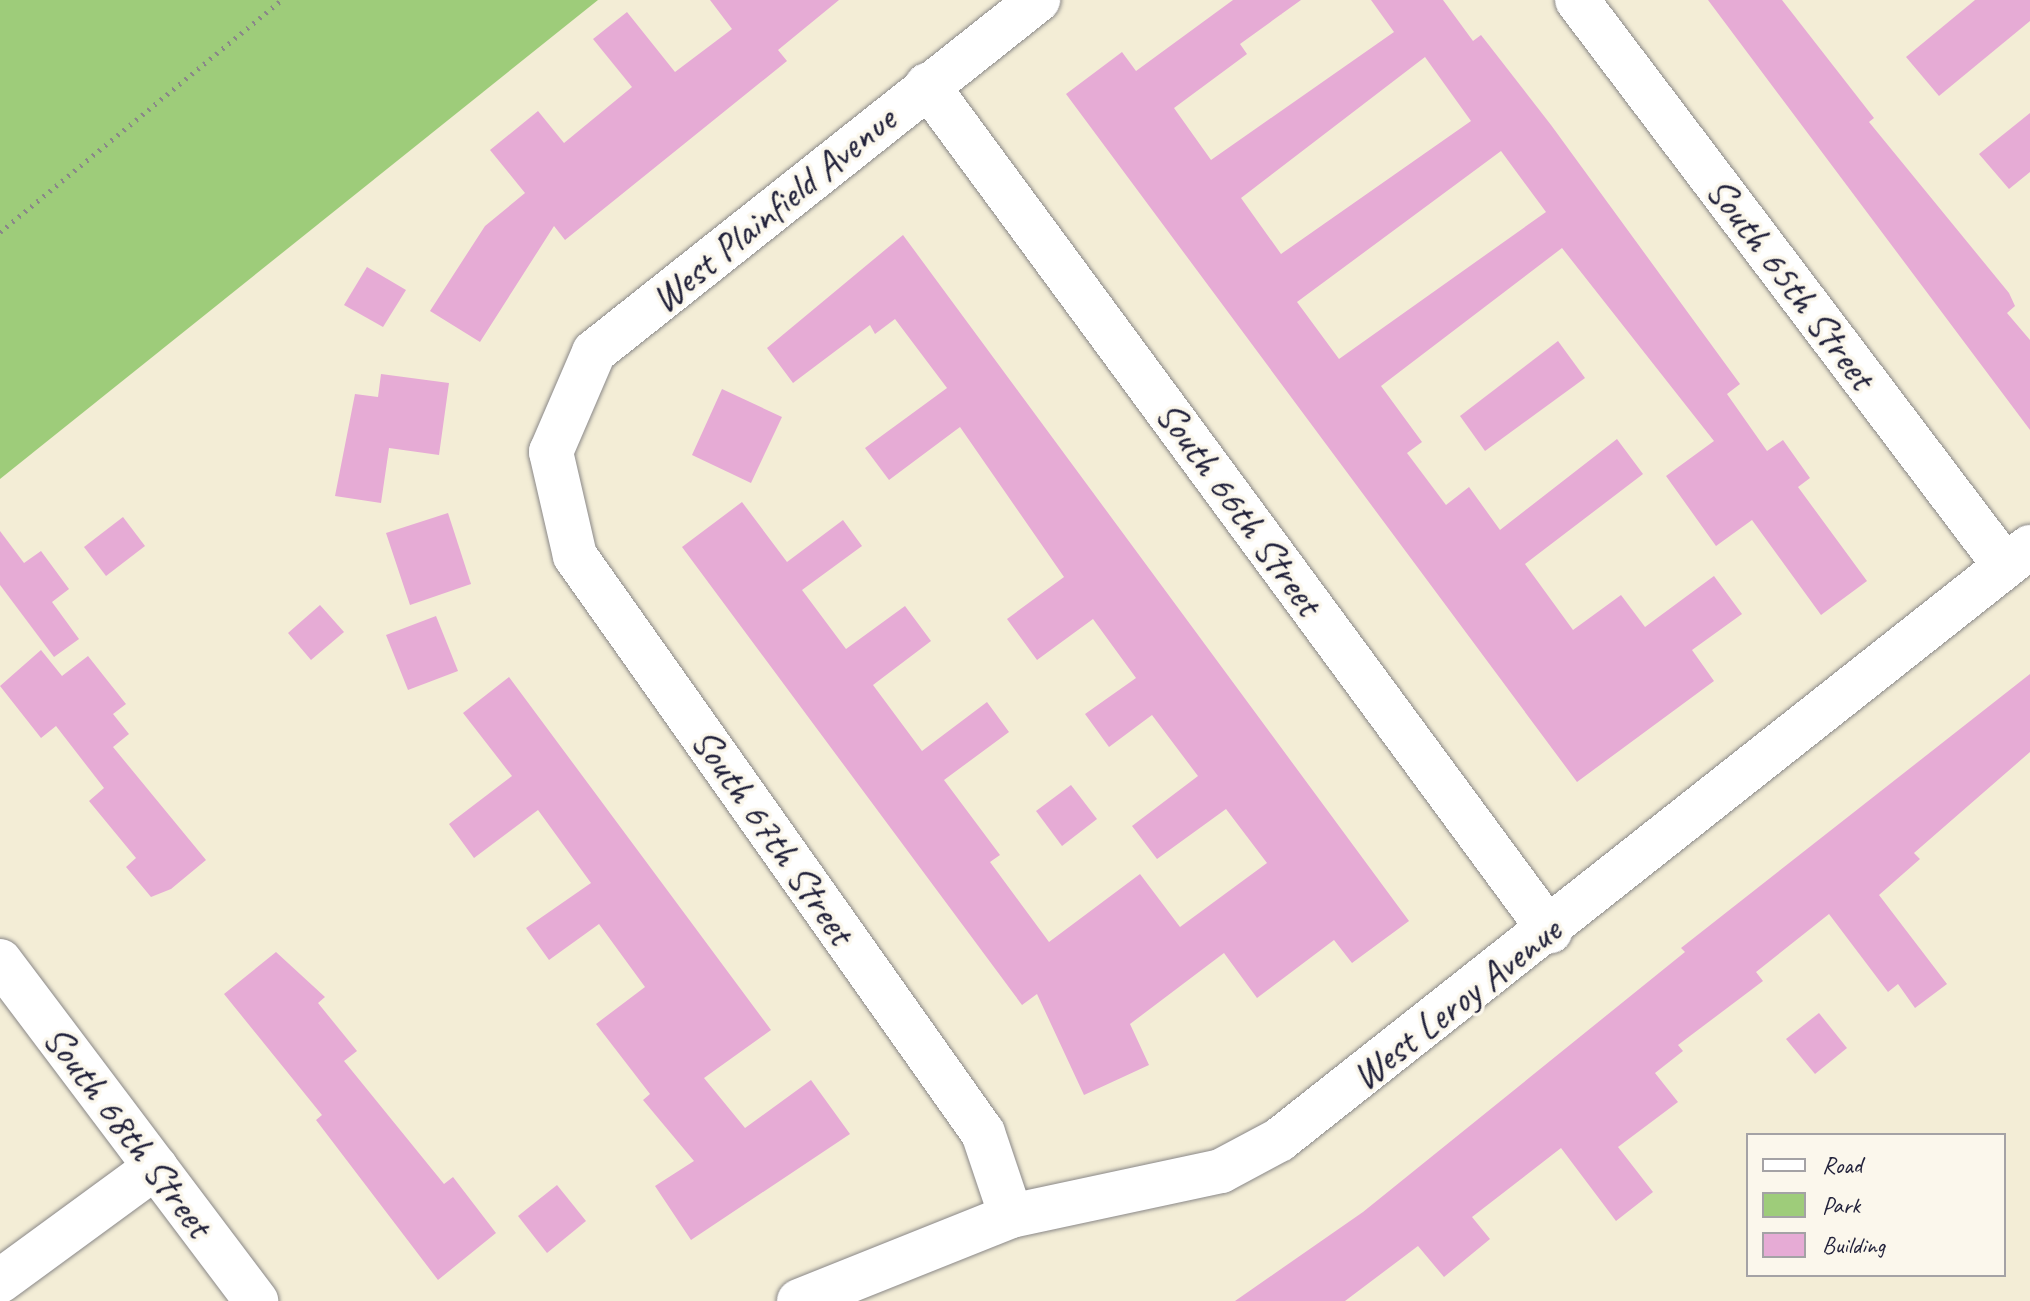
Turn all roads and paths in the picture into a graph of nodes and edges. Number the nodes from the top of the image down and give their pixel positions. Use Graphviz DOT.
graph roads {
  1 [pos="281,0"];
  2 [pos="1038,0"];
  3 [pos="1577,0"];
  4 [pos="927,85"];
  5 [pos="0,232"];
  6 [pos="551,452"];
  7 [pos="2018,556"];
  8 [pos="1550,931"];
  9 [pos="0,961"];
  10 [pos="156,1167"];
  11 [pos="1011,1216"];
  12 [pos="0,1281"];
  13 [pos="256,1301"];
  14 [pos="799,1301"];
  1 -- 5 [label="path"];
  2 -- 4 [label="street, West Plainfield Avenue"];
  3 -- 7 [label="street, South 65th Street"];
  4 -- 6 [label="street, West Plainfield Avenue"];
  4 -- 8 [label="street, South 66th Street"];
  6 -- 11 [label="street, South 67th Street"];
  7 -- 8 [label="street, West Leroy Avenue"];
  8 -- 11 [label="street, West Leroy Avenue"];
  9 -- 10 [label="street, South 68th Street"];
  10 -- 12 [label="street"];
  10 -- 13 [label="street, South 68th Street"];
  11 -- 14 [label="street, West Leroy Avenue"];
}
